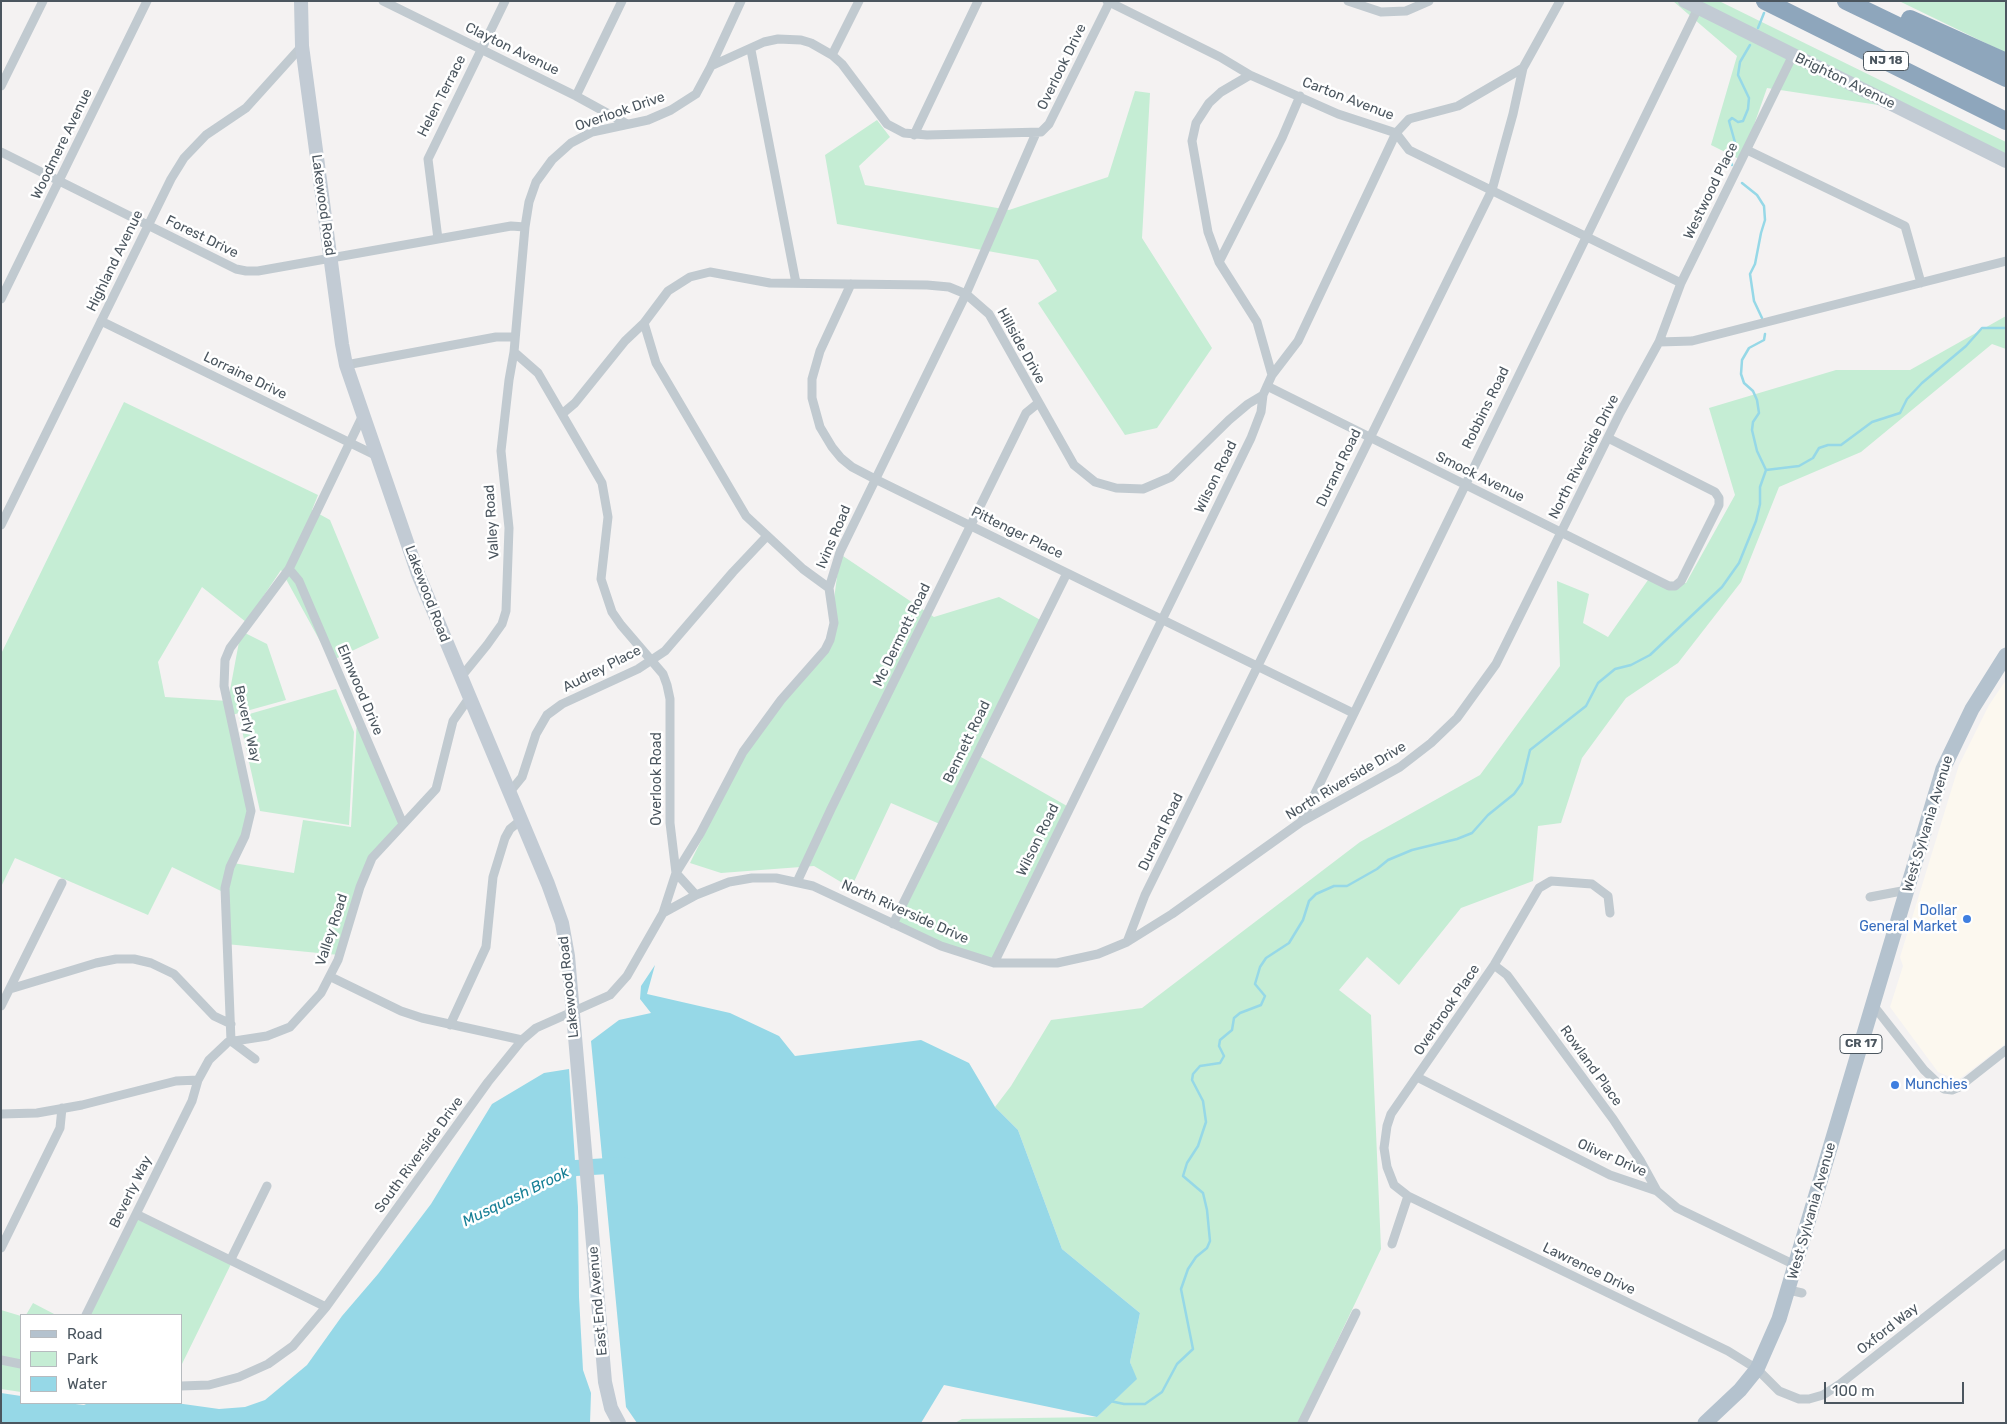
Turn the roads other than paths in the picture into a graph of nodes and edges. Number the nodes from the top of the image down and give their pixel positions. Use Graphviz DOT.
graph roads {
  1 [pos="43,1"];
  2 [pos="147,1"];
  3 [pos="301,1"];
  4 [pos="505,1"];
  5 [pos="622,1"];
  6 [pos="741,1"];
  7 [pos="859,1"];
  8 [pos="978,1"];
  9 [pos="1348,1"];
  10 [pos="1429,1"];
  11 [pos="1560,1"];
  12 [pos="1685,1"];
  13 [pos="1765,1"];
  14 [pos="1846,1"];
  15 [pos="1870,1"];
  16 [pos="384,2"];
  17 [pos="1109,2"];
  18 [pos="1698,8"];
  19 [pos="302,46"];
  20 [pos="481,49"];
  21 [pos="751,50"];
  22 [pos="832,55"];
  23 [pos="1793,55"];
  24 [pos="2006,62"];
  25 [pos="710,66"];
  26 [pos="1522,68"];
  27 [pos="1250,76"];
  28 [pos="2006,78"];
  29 [pos="1,86"];
  30 [pos="576,96"];
  31 [pos="1300,96"];
  32 [pos="2006,121"];
  33 [pos="628,124"];
  34 [pos="1036,133"];
  35 [pos="1396,133"];
  36 [pos="914,135"];
  37 [pos="1747,150"];
  38 [pos="1,152"];
  39 [pos="2006,161"];
  40 [pos="59,180"];
  41 [pos="1492,190"];
  42 [pos="148,226"];
  43 [pos="525,227"];
  44 [pos="1586,237"];
  45 [pos="438,239"];
  46 [pos="331,258"];
  47 [pos="2006,261"];
  48 [pos="1218,262"];
  49 [pos="796,283"];
  50 [pos="1681,283"];
  51 [pos="1921,283"];
  52 [pos="851,284"];
  53 [pos="966,294"];
  54 [pos="1,299"];
  55 [pos="101,321"];
  56 [pos="644,323"];
  57 [pos="514,337"];
  58 [pos="1659,342"];
  59 [pos="514,352"];
  60 [pos="346,365"];
  61 [pos="1272,375"];
  62 [pos="1267,386"];
  63 [pos="1263,395"];
  64 [pos="1037,404"];
  65 [pos="562,414"];
  66 [pos="363,415"];
  67 [pos="1369,438"];
  68 [pos="1608,438"];
  69 [pos="349,442"];
  70 [pos="377,456"];
  71 [pos="876,479"];
  72 [pos="1464,485"];
  73 [pos="1,525"];
  74 [pos="970,526"];
  75 [pos="1561,533"];
  76 [pos="767,536"];
  77 [pos="289,569"];
  78 [pos="1067,573"];
  79 [pos="829,588"];
  80 [pos="1161,620"];
  81 [pos="2006,655"];
  82 [pos="651,660"];
  83 [pos="1257,667"];
  84 [pos="461,677"];
  85 [pos="470,698"];
  86 [pos="1353,713"];
  87 [pos="509,793"];
  88 [pos="521,820"];
  89 [pos="1301,822"];
  90 [pos="403,824"];
  91 [pos="676,873"];
  92 [pos="797,882"];
  93 [pos="62,883"];
  94 [pos="1907,890"];
  95 [pos="696,895"];
  96 [pos="1870,897"];
  97 [pos="663,913"];
  98 [pos="1610,913"];
  99 [pos="893,924"];
  100 [pos="1127,942"];
  101 [pos="994,963"];
  102 [pos="1494,965"];
  103 [pos="331,977"];
  104 [pos="10,988"];
  105 [pos="1873,1005"];
  106 [pos="1,1006"];
  107 [pos="572,1012"];
  108 [pos="230,1024"];
  109 [pos="450,1025"];
  110 [pos="522,1040"];
  111 [pos="230,1041"];
  112 [pos="2006,1050"];
  113 [pos="255,1059"];
  114 [pos="1417,1077"];
  115 [pos="198,1080"];
  116 [pos="62,1108"];
  117 [pos="1,1114"];
  118 [pos="588,1176"];
  119 [pos="267,1186"];
  120 [pos="1657,1191"];
  121 [pos="1408,1196"];
  122 [pos="136,1214"];
  123 [pos="1392,1244"];
  124 [pos="1,1248"];
  125 [pos="2006,1254"];
  126 [pos="230,1259"];
  127 [pos="1795,1265"];
  128 [pos="326,1307"];
  129 [pos="1356,1313"];
  130 [pos="86,1314"];
  131 [pos="1,1360"];
  132 [pos="20,1364"];
  133 [pos="1757,1369"];
  134 [pos="182,1386"];
  135 [pos="619,1423"];
  136 [pos="1302,1423"];
  137 [pos="1706,1423"];
  1 -- 29 [label="street"];
  2 -- 40 [label="street, Woodmere Avenue"];
  3 -- 19 [label="street, Lakewood Road"];
  4 -- 20 [label="street, Helen Terrace"];
  5 -- 30 [label="street"];
  6 -- 25 [label="street, Overlook Drive"];
  7 -- 22 [label="street"];
  8 -- 36 [label="street"];
  9 -- 10 [label="street"];
  11 -- 26 [label="street, Durand Road"];
  12 -- 18 [label="street, Brighton Avenue"];
  13 -- 32 [label="highway, NJ 18"];
  14 -- 28 [label="highway, NJ 18"];
  15 -- 24 [label="highway"];
  16 -- 20 [label="street, Clayton Avenue"];
  17 -- 27 [label="street, Carton Avenue"];
  17 -- 34 [label="street, Overlook Drive"];
  18 -- 23 [label="street, Brighton Avenue"];
  18 -- 44 [label="street, Robbins Road"];
  19 -- 42 [label="street, Highland Avenue"];
  19 -- 46 [label="street, Lakewood Road"];
  20 -- 30 [label="street, Clayton Avenue"];
  20 -- 45 [label="street, Helen Terrace"];
  21 -- 22 [label="street"];
  21 -- 25 [label="street"];
  21 -- 49 [label="street"];
  22 -- 36 [label="street"];
  23 -- 37 [label="street, Westwood Place"];
  23 -- 39 [label="street, Brighton Avenue"];
  25 -- 33 [label="street, Overlook Drive"];
  26 -- 35 [label="street, Wilson Road"];
  26 -- 41 [label="street, Durand Road"];
  27 -- 31 [label="street, Carton Avenue"];
  27 -- 48 [label="street"];
  30 -- 33 [label="street, Clayton Avenue"];
  31 -- 35 [label="street, Carton Avenue"];
  31 -- 48 [label="street"];
  33 -- 43 [label="street, Overlook Drive"];
  34 -- 36 [label="street"];
  34 -- 53 [label="street, Ivins Road"];
  35 -- 41 [label="street, Carton Avenue"];
  35 -- 61 [label="street, Wilson Road"];
  37 -- 50 [label="street, Westwood Place"];
  37 -- 51 [label="street"];
  38 -- 40 [label="street, Forest Drive"];
  40 -- 42 [label="street, Forest Drive"];
  40 -- 54 [label="street, Woodmere Avenue"];
  41 -- 44 [label="street, Carton Avenue"];
  41 -- 67 [label="street, Durand Road"];
  42 -- 46 [label="street, Forest Drive"];
  42 -- 55 [label="street, Highland Avenue"];
  43 -- 45 [label="street, Forest Drive"];
  43 -- 57 [label="street, Overlook Drive"];
  44 -- 50 [label="street, Carton Avenue"];
  44 -- 72 [label="street, Robbins Road"];
  45 -- 46 [label="street, Forest Drive"];
  46 -- 60 [label="street, Lakewood Road"];
  47 -- 51 [label="street"];
  48 -- 61 [label="street"];
  49 -- 52 [label="street, Hillside Drive"];
  49 -- 56 [label="street, Hillside Drive"];
  50 -- 58 [label="street, Westwood Place"];
  51 -- 58 [label="street"];
  52 -- 53 [label="street, Hillside Drive"];
  52 -- 71 [label="street, Pittenger Place"];
  53 -- 64 [label="street, Hillside Drive"];
  53 -- 71 [label="street, Ivins Road"];
  55 -- 69 [label="street, Lorraine Drive"];
  55 -- 73 [label="street, Highland Avenue"];
  56 -- 65 [label="street, Hillside Drive"];
  56 -- 76 [label="street"];
  57 -- 59 [label="street, Overlook Drive"];
  57 -- 60 [label="street"];
  58 -- 68 [label="street, North Riverside Drive"];
  59 -- 65 [label="street"];
  59 -- 84 [label="street, Valley Road"];
  60 -- 66 [label="street, Lakewood Road"];
  61 -- 62 [label="street, Wilson Road"];
  62 -- 63 [label="street, Wilson Road"];
  62 -- 67 [label="street, Smock Avenue"];
  63 -- 64 [label="street, Hillside Drive"];
  63 -- 80 [label="street, Wilson Road"];
  64 -- 74 [label="street, Mc Dermott Road"];
  65 -- 82 [label="street"];
  66 -- 69 [label="street, Beverly Way"];
  66 -- 70 [label="street, Lakewood Road"];
  67 -- 72 [label="street, Smock Avenue"];
  67 -- 83 [label="street, Durand Road"];
  68 -- 75 [label="street, North Riverside Drive"];
  68 -- 75 [label="street, Smock Avenue"];
  69 -- 70 [label="street, Lorraine Drive"];
  69 -- 77 [label="street, Beverly Way"];
  70 -- 84 [label="street, Lakewood Road"];
  71 -- 74 [label="street, Pittenger Place"];
  71 -- 79 [label="street, Ivins Road"];
  72 -- 75 [label="street, Smock Avenue"];
  72 -- 86 [label="street, Robbins Road"];
  74 -- 78 [label="street, Pittenger Place"];
  74 -- 92 [label="street, Mc Dermott Road"];
  75 -- 89 [label="street, North Riverside Drive"];
  76 -- 79 [label="street"];
  76 -- 82 [label="street, Audrey Place"];
  77 -- 90 [label="street, Elmwood Drive"];
  77 -- 108 [label="street, Beverly Way"];
  78 -- 80 [label="street, Pittenger Place"];
  78 -- 99 [label="street, Bennett Road"];
  79 -- 91 [label="street, Ivins Road"];
  80 -- 83 [label="street, Pittenger Place"];
  80 -- 101 [label="street, Wilson Road"];
  81 -- 94 [label="main road, West Sylvania Avenue / CR 17"];
  82 -- 87 [label="street, Audrey Place"];
  82 -- 91 [label="street, Overlook Road"];
  83 -- 86 [label="street, Pittenger Place"];
  83 -- 100 [label="street, Durand Road"];
  84 -- 85 [label="street, Lakewood Road"];
  85 -- 87 [label="street, Lakewood Road"];
  85 -- 90 [label="street, Valley Road"];
  86 -- 89 [label="street, Robbins Road"];
  87 -- 88 [label="street, Lakewood Road"];
  88 -- 107 [label="street, Lakewood Road"];
  88 -- 109 [label="street"];
  89 -- 100 [label="street, North Riverside Drive"];
  90 -- 103 [label="street, Valley Road"];
  91 -- 95 [label="street"];
  91 -- 97 [label="street, Ivins Road"];
  92 -- 95 [label="street, North Riverside Drive"];
  92 -- 99 [label="street, North Riverside Drive"];
  93 -- 104 [label="street"];
  94 -- 96 [label="street"];
  94 -- 105 [label="main road, West Sylvania Avenue / CR 17"];
  95 -- 97 [label="street, North Riverside Drive"];
  97 -- 107 [label="street, South Riverside Drive"];
  98 -- 102 [label="street, Overbrook Place"];
  99 -- 101 [label="street, North Riverside Drive"];
  100 -- 101 [label="street, North Riverside Drive"];
  102 -- 114 [label="street, Overbrook Place"];
  102 -- 120 [label="street, Rowland Place"];
  103 -- 109 [label="street"];
  103 -- 111 [label="street, Valley Road"];
  104 -- 106 [label="street"];
  104 -- 108 [label="street"];
  105 -- 112 [label="street"];
  105 -- 127 [label="main road, West Sylvania Avenue / CR 17"];
  107 -- 110 [label="street, South Riverside Drive"];
  107 -- 118 [label="street, Lakewood Road"];
  108 -- 111 [label="street, Beverly Way"];
  109 -- 110 [label="street"];
  110 -- 128 [label="street, South Riverside Drive"];
  111 -- 113 [label="street"];
  111 -- 115 [label="street"];
  114 -- 120 [label="street, Oliver Drive"];
  114 -- 121 [label="street, Overbrook Place"];
  115 -- 116 [label="street"];
  115 -- 122 [label="street, Beverly Way"];
  116 -- 117 [label="street"];
  116 -- 124 [label="street"];
  118 -- 135 [label="street, East End Avenue"];
  119 -- 126 [label="street"];
  120 -- 127 [label="street, Oliver Drive"];
  121 -- 123 [label="street"];
  121 -- 133 [label="street, Lawrence Drive"];
  122 -- 126 [label="street"];
  122 -- 130 [label="street, Beverly Way"];
  125 -- 133 [label="street, Oxford Way"];
  126 -- 128 [label="street"];
  127 -- 133 [label="main road, West Sylvania Avenue / CR 17"];
  128 -- 134 [label="street, South Riverside Drive"];
  129 -- 136 [label="street"];
  131 -- 132 [label="street"];
  133 -- 137 [label="main road, West Sylvania Avenue / CR 17"];
}
